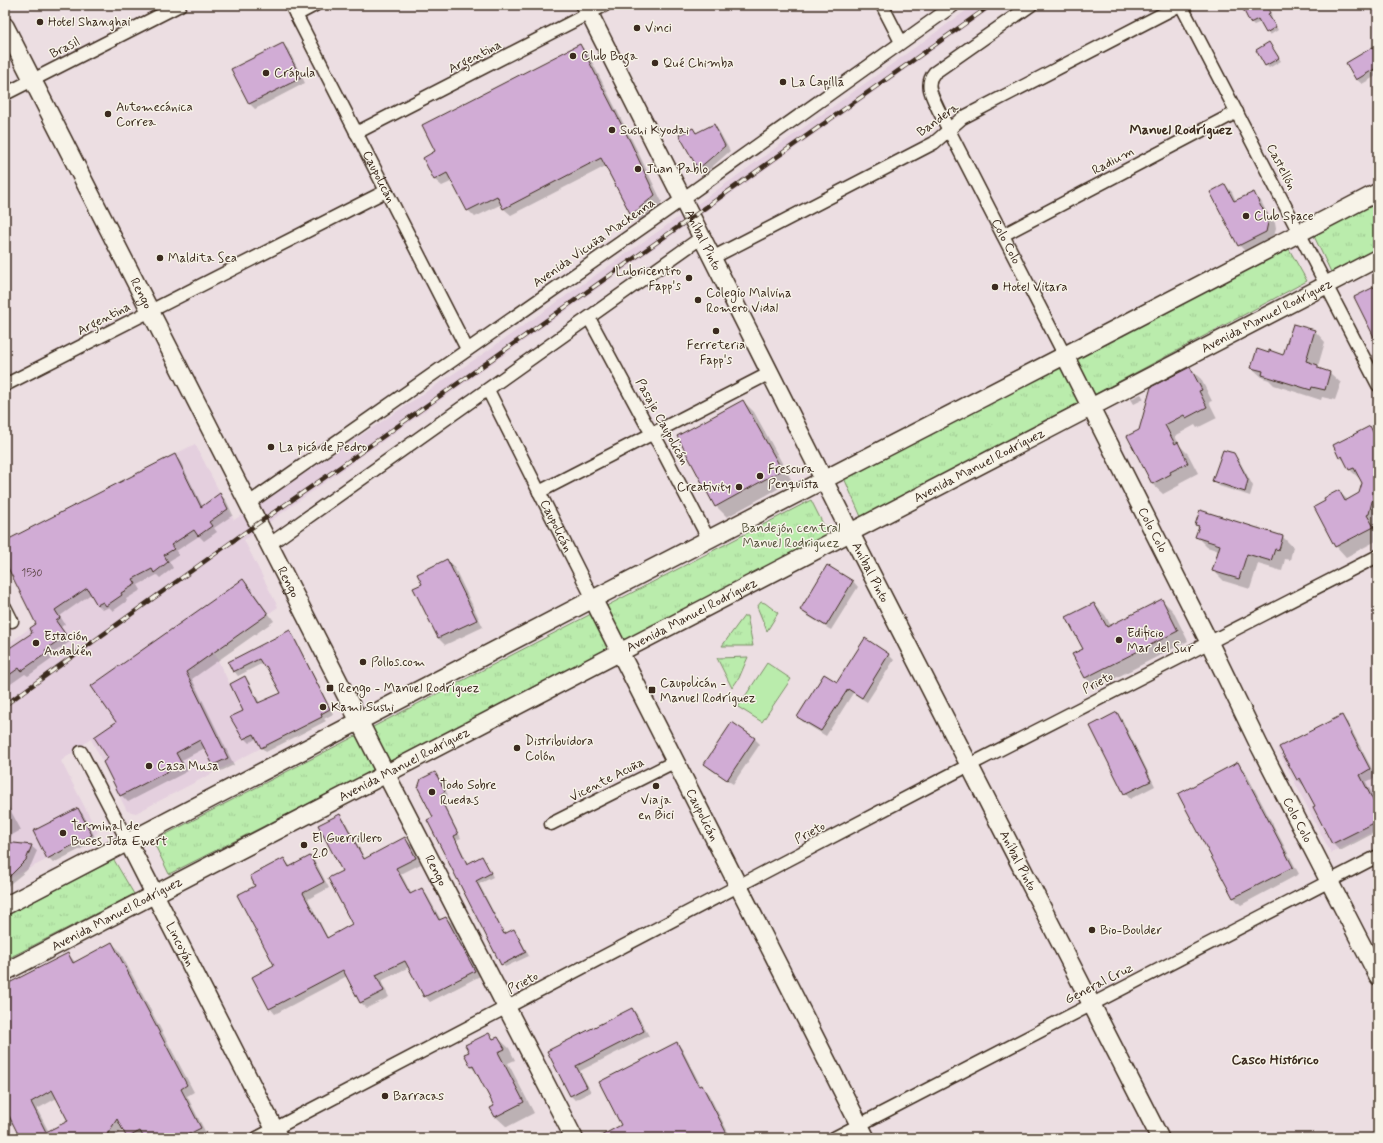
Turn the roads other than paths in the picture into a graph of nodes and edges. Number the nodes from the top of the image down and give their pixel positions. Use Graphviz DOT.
graph roads {
  1 [pos="180,5"];
  2 [pos="315,5"];
  3 [pos="605,5"];
  4 [pos="882,5"];
  5 [pos="954,5"];
  6 [pos="1031,5"];
  7 [pos="1180,5"];
  8 [pos="587,9"];
  9 [pos="293,10"];
  10 [pos="5,26"];
  11 [pos="901,42"];
  12 [pos="33,80"];
  13 [pos="5,94"];
  14 [pos="1237,112"];
  15 [pos="949,130"];
  16 [pos="356,133"];
  17 [pos="386,191"];
  18 [pos="1378,192"];
  19 [pos="683,198"];
  20 [pos="1300,232"];
  21 [pos="1003,235"];
  22 [pos="702,237"];
  23 [pos="712,258"];
  24 [pos="1378,258"];
  25 [pos="1326,285"];
  26 [pos="150,311"];
  27 [pos="589,318"];
  28 [pos="467,349"];
  29 [pos="1064,356"];
  30 [pos="770,373"];
  31 [pos="5,385"];
  32 [pos="1378,385"];
  33 [pos="488,390"];
  34 [pos="1091,407"];
  35 [pos="652,433"];
  36 [pos="824,480"];
  37 [pos="539,492"];
  38 [pos="248,502"];
  39 [pos="850,532"];
  40 [pos="709,540"];
  41 [pos="270,544"];
  42 [pos="1378,556"];
  43 [pos="594,599"];
  44 [pos="5,607"];
  45 [pos="12,621"];
  46 [pos="1209,642"];
  47 [pos="620,652"];
  48 [pos="360,721"];
  49 [pos="81,752"];
  50 [pos="676,761"];
  51 [pos="969,765"];
  52 [pos="386,774"];
  53 [pos="551,824"];
  54 [pos="128,842"];
  55 [pos="1378,856"];
  56 [pos="1329,881"];
  57 [pos="739,886"];
  58 [pos="154,895"];
  59 [pos="5,906"];
  60 [pos="5,972"];
  61 [pos="1378,976"];
  62 [pos="1092,1004"];
  63 [pos="506,1007"];
  64 [pos="863,1131"];
  65 [pos="277,1133"];
  66 [pos="257,1138"];
  67 [pos="574,1138"];
  68 [pos="834,1138"];
  69 [pos="1160,1138"];
  1 -- 12 [label="street, Brasil"];
  2 -- 9 [label="street"];
  3 -- 8 [label="street, Argentina"];
  4 -- 11 [label="street"];
  5 -- 11 [label="street, Avenida Vicuña Mackenna"];
  6 -- 15 [label="street, Colo Colo"];
  7 -- 14 [label="street, Castellón"];
  7 -- 15 [label="street, Bandera"];
  8 -- 16 [label="street, Argentina"];
  8 -- 19 [label="main road, Aníbal Pinto"];
  9 -- 16 [label="street, Caupolicán"];
  10 -- 12 [label="main road, Rengo"];
  11 -- 19 [label="street, Avenida Vicuña Mackenna"];
  12 -- 13 [label="street, Brasil"];
  12 -- 26 [label="main road, Rengo"];
  14 -- 20 [label="street, Castellón"];
  14 -- 21 [label="street, Radium"];
  15 -- 21 [label="street, Colo Colo"];
  15 -- 23 [label="street, Bandera"];
  16 -- 17 [label="street, Caupolicán"];
  17 -- 26 [label="street, Argentina"];
  17 -- 28 [label="street, Caupolicán"];
  18 -- 20 [label="main road"];
  19 -- 22 [label="main road, Aníbal Pinto"];
  19 -- 28 [label="street, Avenida Vicuña Mackenna"];
  20 -- 25 [label="street, Castellón"];
  20 -- 29 [label="main road"];
  21 -- 29 [label="street, Colo Colo"];
  22 -- 23 [label="main road, Aníbal Pinto"];
  22 -- 27 [label="street"];
  23 -- 30 [label="main road, Aníbal Pinto"];
  24 -- 25 [label="main road, Avenida Manuel Rodríguez"];
  25 -- 32 [label="street, Castellón"];
  25 -- 34 [label="main road, Avenida Manuel Rodríguez"];
  26 -- 31 [label="street, Argentina"];
  26 -- 38 [label="main road, Rengo"];
  27 -- 33 [label="street"];
  27 -- 35 [label="street, Pasaje Caupolicán"];
  28 -- 38 [label="street, Avenida Vicuña Mackenna"];
  29 -- 34 [label="main road, Colo Colo"];
  29 -- 36 [label="main road"];
  30 -- 35 [label="street, Caupolicán"];
  30 -- 36 [label="main road, Aníbal Pinto"];
  33 -- 37 [label="street, Caupolicán"];
  33 -- 41 [label="street"];
  34 -- 39 [label="main road, Avenida Manuel Rodríguez"];
  34 -- 46 [label="main road, Colo Colo"];
  35 -- 37 [label="street, Caupolicán"];
  35 -- 40 [label="street, Pasaje Caupolicán"];
  36 -- 39 [label="main road, Aníbal Pinto"];
  36 -- 40 [label="main road"];
  37 -- 43 [label="street, Caupolicán"];
  38 -- 41 [label="main road, Rengo"];
  39 -- 47 [label="main road, Avenida Manuel Rodríguez"];
  39 -- 51 [label="main road, Aníbal Pinto"];
  40 -- 43 [label="main road"];
  41 -- 48 [label="main road, Rengo"];
  42 -- 46 [label="street, Prieto"];
  43 -- 47 [label="main road, Caupolicán"];
  43 -- 48 [label="main road"];
  44 -- 45 [label="street"];
  46 -- 51 [label="street, Prieto"];
  46 -- 56 [label="main road, Colo Colo"];
  47 -- 50 [label="main road, Caupolicán"];
  47 -- 52 [label="main road, Avenida Manuel Rodríguez"];
  48 -- 52 [label="main road, Rengo"];
  48 -- 54 [label="main road"];
  49 -- 54 [label="street, Lincoyán"];
  50 -- 53 [label="street, Vicente Acuña"];
  50 -- 57 [label="main road, Caupolicán"];
  51 -- 57 [label="street, Prieto"];
  51 -- 62 [label="main road, Aníbal Pinto"];
  52 -- 58 [label="main road, Avenida Manuel Rodríguez"];
  52 -- 63 [label="main road, Rengo"];
  54 -- 58 [label="main road, Lincoyán"];
  54 -- 59 [label="main road"];
  55 -- 56 [label="street, General Cruz"];
  56 -- 61 [label="main road, Colo Colo"];
  56 -- 62 [label="street, General Cruz"];
  57 -- 63 [label="street, Prieto"];
  57 -- 64 [label="main road, Caupolicán"];
  58 -- 60 [label="main road, Avenida Manuel Rodríguez"];
  58 -- 65 [label="main road, Lincoyán"];
  62 -- 64 [label="street, General Cruz"];
  62 -- 69 [label="main road, Aníbal Pinto"];
  63 -- 65 [label="street, Prieto"];
  63 -- 67 [label="main road, Rengo"];
  64 -- 68 [label="street, General Cruz"];
  65 -- 66 [label="street, Prieto"];
}
